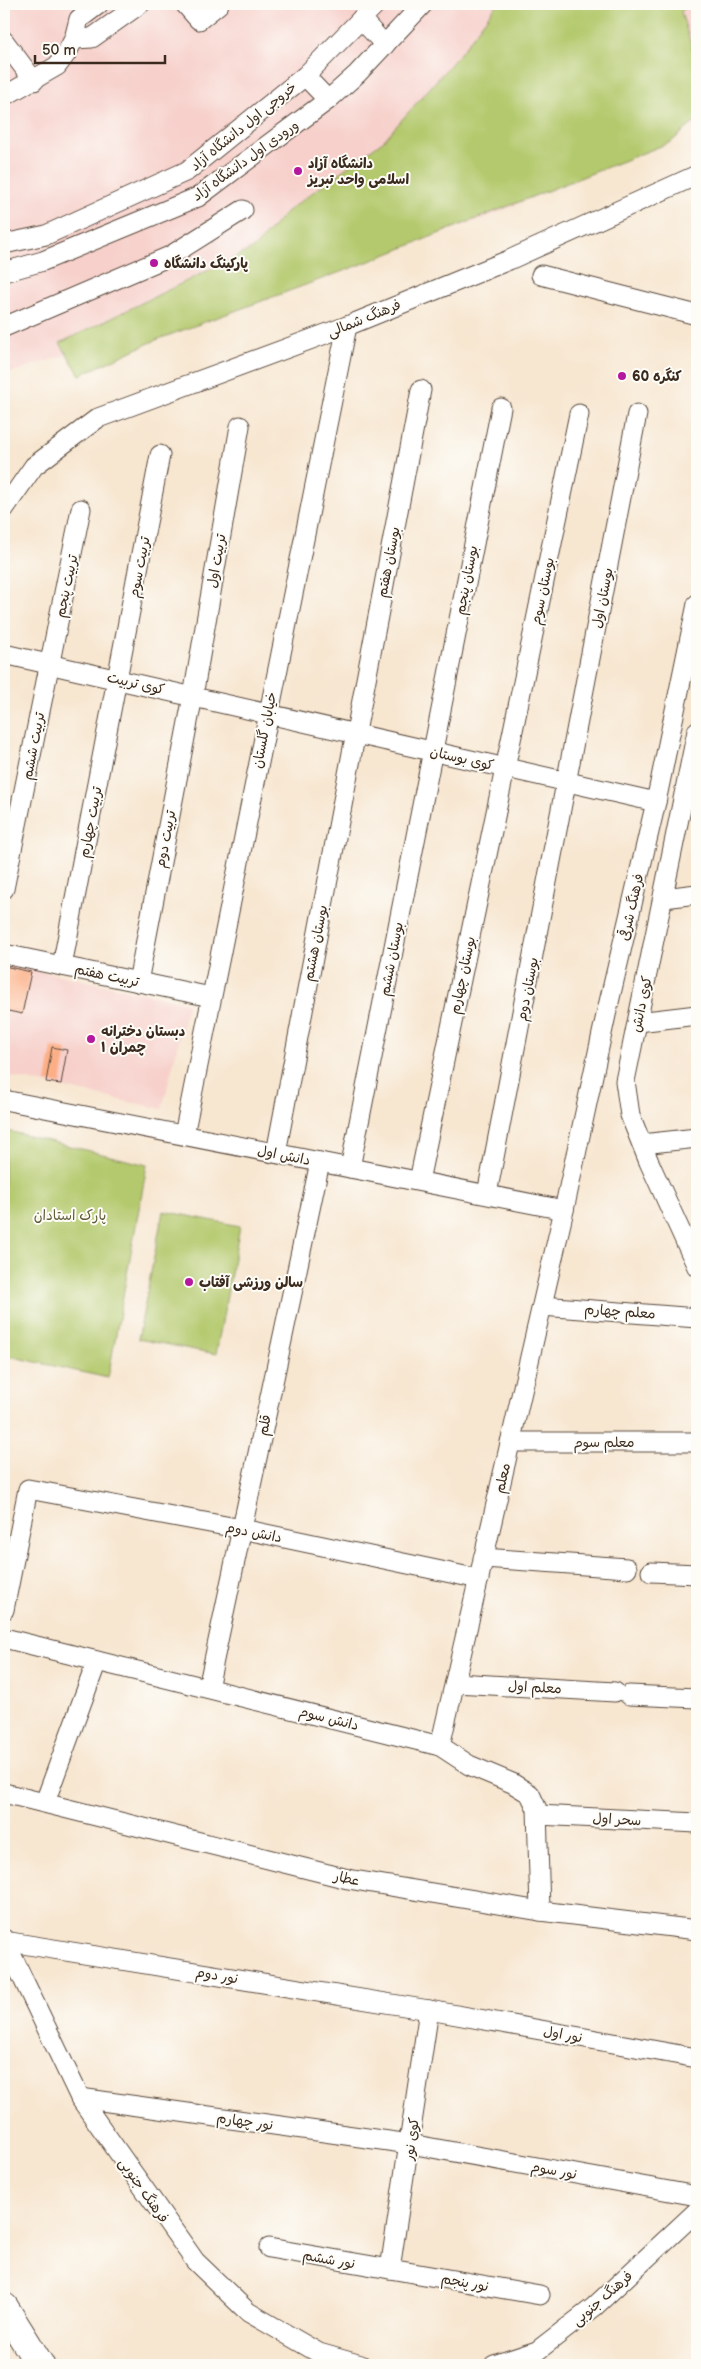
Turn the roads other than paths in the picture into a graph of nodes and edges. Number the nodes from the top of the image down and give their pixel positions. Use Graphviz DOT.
graph roads {
  1 [pos="99,4"];
  2 [pos="140,4"];
  3 [pos="185,4"];
  4 [pos="219,4"];
  5 [pos="376,4"];
  6 [pos="423,4"];
  7 [pos="361,19"];
  8 [pos="74,39"];
  9 [pos="4,41"];
  10 [pos="385,45"];
  11 [pos="305,76"];
  12 [pos="34,81"];
  13 [pos="4,92"];
  14 [pos="328,100"];
  15 [pos="697,176"];
  16 [pos="244,210"];
  17 [pos="4,244"];
  18 [pos="4,272"];
  19 [pos="541,276"];
  20 [pos="697,315"];
  21 [pos="347,326"];
  22 [pos="4,327"];
  23 [pos="421,390"];
  24 [pos="500,408"];
  25 [pos="578,414"];
  26 [pos="637,414"];
  27 [pos="240,426"];
  28 [pos="160,455"];
  29 [pos="4,509"];
  30 [pos="82,509"];
  31 [pos="697,604"];
  32 [pos="4,654"];
  33 [pos="50,663"];
  34 [pos="118,678"];
  35 [pos="193,696"];
  36 [pos="267,713"];
  37 [pos="697,731"];
  38 [pos="355,733"];
  39 [pos="432,751"];
  40 [pos="505,768"];
  41 [pos="693,771"];
  42 [pos="566,783"];
  43 [pos="656,802"];
  44 [pos="4,889"];
  45 [pos="697,894"];
  46 [pos="664,898"];
  47 [pos="4,954"];
  48 [pos="62,966"];
  49 [pos="138,982"];
  50 [pos="211,997"];
  51 [pos="697,1015"];
  52 [pos="638,1022"];
  53 [pos="4,1100"];
  54 [pos="184,1135"];
  55 [pos="697,1138"];
  56 [pos="642,1144"];
  57 [pos="276,1153"];
  58 [pos="320,1162"];
  59 [pos="350,1168"];
  60 [pos="419,1181"];
  61 [pos="487,1194"];
  62 [pos="564,1210"];
  63 [pos="696,1262"];
  64 [pos="542,1306"];
  65 [pos="697,1318"];
  66 [pos="510,1442"];
  67 [pos="697,1442"];
  68 [pos="242,1529"];
  69 [pos="483,1558"];
  70 [pos="627,1568"];
  71 [pos="651,1572"];
  72 [pos="697,1574"];
  73 [pos="479,1579"];
  74 [pos="4,1610"];
  75 [pos="4,1638"];
  76 [pos="98,1661"];
  77 [pos="456,1683"];
  78 [pos="208,1688"];
  79 [pos="697,1698"];
  80 [pos="440,1746"];
  81 [pos="4,1793"];
  82 [pos="45,1802"];
  83 [pos="538,1815"];
  84 [pos="697,1823"];
  85 [pos="540,1911"];
  86 [pos="697,1930"];
  87 [pos="4,1940"];
  88 [pos="429,2010"];
  89 [pos="697,2058"];
  90 [pos="80,2098"];
  91 [pos="410,2144"];
  92 [pos="697,2196"];
  93 [pos="697,2211"];
  94 [pos="269,2248"];
  95 [pos="390,2269"];
  96 [pos="540,2295"];
  97 [pos="4,2307"];
  98 [pos="40,2365"];
  99 [pos="361,2365"];
  100 [pos="494,2365"];
  1 -- 8 [label="street"];
  2 -- 8 [label="street"];
  3 -- 4 [label="street"];
  5 -- 7 [label="street, خروجی اول دانشگاه آزاد"];
  6 -- 10 [label="street, ورودی اول دانشگاه آزاد"];
  7 -- 10 [label="street"];
  7 -- 11 [label="street, خروجی اول دانشگاه آزاد"];
  8 -- 12 [label="street"];
  9 -- 12 [label="street"];
  10 -- 14 [label="street, ورودی اول دانشگاه آزاد"];
  11 -- 14 [label="street"];
  11 -- 17 [label="street, خروجی اول دانشگاه آزاد"];
  12 -- 13 [label="street"];
  14 -- 18 [label="street, ورودی اول دانشگاه آزاد"];
  15 -- 21 [label="street, فرهنگ شمالی"];
  16 -- 22 [label="street"];
  19 -- 20 [label="street"];
  21 -- 29 [label="street, فرهنگ شمالی"];
  21 -- 36 [label="street, خیابان گلستان"];
  23 -- 38 [label="street, بوستان هفتم"];
  24 -- 39 [label="street, بوستان پنجم"];
  25 -- 40 [label="street, بوستان سوم"];
  26 -- 42 [label="street, بوستان اول"];
  27 -- 35 [label="street, تربیت اول"];
  28 -- 34 [label="street, تربیت سوم"];
  30 -- 33 [label="street, تربیت پنجم"];
  31 -- 43 [label="street, فرهنگ شرقی"];
  32 -- 33 [label="street, کوی تربیت"];
  33 -- 34 [label="street, کوی تربیت"];
  33 -- 44 [label="street, تربیت ششم"];
  34 -- 35 [label="street, کوی تربیت"];
  34 -- 48 [label="street, تربیت چهارم"];
  35 -- 36 [label="street, کوی تربیت"];
  35 -- 49 [label="street, تربیت دوم"];
  36 -- 38 [label="street, کوی بوستان"];
  36 -- 50 [label="street, خیابان گلستان"];
  37 -- 41 [label="street, کوی دانش"];
  38 -- 39 [label="street, کوی بوستان"];
  38 -- 57 [label="street, بوستان هشتم"];
  39 -- 40 [label="street, کوی بوستان"];
  39 -- 59 [label="street, بوستان ششم"];
  40 -- 42 [label="street, کوی بوستان"];
  40 -- 60 [label="street, بوستان چهارم"];
  41 -- 46 [label="street, کوی دانش"];
  42 -- 43 [label="street, کوی بوستان"];
  42 -- 61 [label="street, بوستان دوم"];
  43 -- 62 [label="street, فرهنگ شرقی"];
  45 -- 46 [label="street"];
  46 -- 52 [label="street, کوی دانش"];
  47 -- 48 [label="street, تربیت هفتم"];
  48 -- 49 [label="street, تربیت هفتم"];
  49 -- 50 [label="street, تربیت هفتم"];
  50 -- 54 [label="street, خیابان گلستان"];
  51 -- 52 [label="street"];
  52 -- 56 [label="street, کوی دانش"];
  53 -- 54 [label="street, دانش اول"];
  54 -- 57 [label="street, دانش اول"];
  55 -- 56 [label="street"];
  56 -- 63 [label="street, کوی دانش"];
  57 -- 58 [label="street, دانش اول"];
  58 -- 59 [label="street, دانش اول"];
  58 -- 68 [label="street, قلم"];
  59 -- 60 [label="street, دانش اول"];
  60 -- 61 [label="street, دانش اول"];
  61 -- 62 [label="street, دانش اول"];
  62 -- 64 [label="street, معلم"];
  64 -- 65 [label="street, معلم چهارم"];
  64 -- 66 [label="street, معلم"];
  66 -- 67 [label="street, معلم سوم"];
  66 -- 69 [label="street, معلم"];
  68 -- 73 [label="street, دانش دوم"];
  68 -- 74 [label="street, دانش دوم"];
  68 -- 78 [label="street, قلم"];
  69 -- 70 [label="street"];
  69 -- 73 [label="street, معلم"];
  71 -- 72 [label="street"];
  73 -- 77 [label="street, معلم"];
  75 -- 76 [label="street, دانش سوم"];
  76 -- 78 [label="street, دانش سوم"];
  76 -- 82 [label="street"];
  77 -- 79 [label="street, معلم اول"];
  77 -- 80 [label="street, معلم"];
  78 -- 80 [label="street, دانش سوم"];
  80 -- 83 [label="street, دانش سوم"];
  81 -- 82 [label="street, عطار"];
  82 -- 85 [label="street, عطار"];
  83 -- 84 [label="street, سحر اول"];
  83 -- 85 [label="street, دانش سوم"];
  85 -- 86 [label="street, عطار"];
  87 -- 88 [label="street, نور دوم"];
  87 -- 90 [label="street, فرهنگ جنوبی"];
  88 -- 89 [label="street, نور اول"];
  88 -- 91 [label="street, کوی نور"];
  90 -- 91 [label="street, نور چهارم"];
  90 -- 99 [label="street, فرهنگ جنوبی"];
  91 -- 92 [label="street, نور سوم"];
  91 -- 95 [label="street, کوی نور"];
  93 -- 100 [label="street, فرهنگ جنوبی"];
  94 -- 95 [label="street, نور ششم"];
  95 -- 96 [label="street, نور پنجم"];
  97 -- 98 [label="highway"];
}
